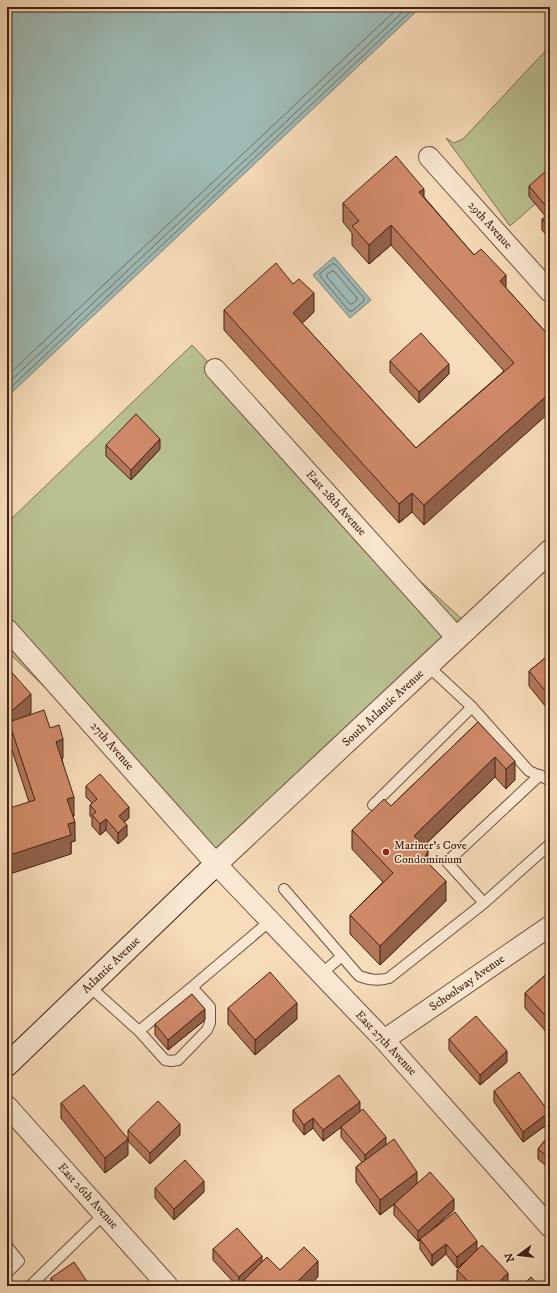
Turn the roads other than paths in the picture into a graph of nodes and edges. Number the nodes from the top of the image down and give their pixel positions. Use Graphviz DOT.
graph roads {
  1 [pos="429,157"];
  2 [pos="550,292"];
  3 [pos="215,369"];
  4 [pos="550,551"];
  5 [pos="7,629"];
  6 [pos="457,638"];
  7 [pos="428,666"];
  8 [pos="472,707"];
  9 [pos="540,776"];
  10 [pos="550,782"];
  11 [pos="372,805"];
  12 [pos="550,844"];
  13 [pos="216,864"];
  14 [pos="284,889"];
  15 [pos="484,902"];
  16 [pos="270,921"];
  17 [pos="550,926"];
  18 [pos="342,956"];
  19 [pos="321,974"];
  20 [pos="89,986"];
  21 [pos="192,987"];
  22 [pos="139,1031"];
  23 [pos="384,1040"];
  24 [pos="7,1065"];
  25 [pos="7,1106"];
  26 [pos="104,1214"];
  27 [pos="550,1227"];
  28 [pos="7,1246"];
  29 [pos="7,1272"];
  30 [pos="30,1286"];
  31 [pos="168,1286"];
  1 -- 2 [label="street, 29th Avenue"];
  3 -- 6 [label="street, East 28th Avenue"];
  4 -- 6 [label="street, South Atlantic Avenue"];
  5 -- 13 [label="street, 27th Avenue"];
  6 -- 7 [label="street, South Atlantic Avenue"];
  7 -- 8 [label="lane"];
  7 -- 13 [label="street, South Atlantic Avenue"];
  8 -- 9 [label="lane"];
  8 -- 11 [label="lane"];
  9 -- 10 [label="lane"];
  9 -- 15 [label="lane"];
  12 -- 15 [label="lane"];
  13 -- 16 [label="street, East 27th Avenue"];
  13 -- 20 [label="street, Atlantic Avenue"];
  14 -- 18 [label="lane"];
  15 -- 18 [label="lane"];
  16 -- 19 [label="street, East 27th Avenue"];
  16 -- 21 [label="lane"];
  17 -- 23 [label="street, Schoolway Avenue"];
  18 -- 19 [label="lane"];
  19 -- 23 [label="street, East 27th Avenue"];
  20 -- 22 [label="lane"];
  20 -- 24 [label="street, Atlantic Avenue"];
  21 -- 22 [label="lane"];
  21 -- 22 [label="lane"];
  23 -- 27 [label="street, East 27th Avenue"];
  25 -- 26 [label="street, East 26th Avenue"];
  26 -- 30 [label="lane"];
  26 -- 31 [label="street, East 26th Avenue"];
  28 -- 29 [label="lane"];
}
